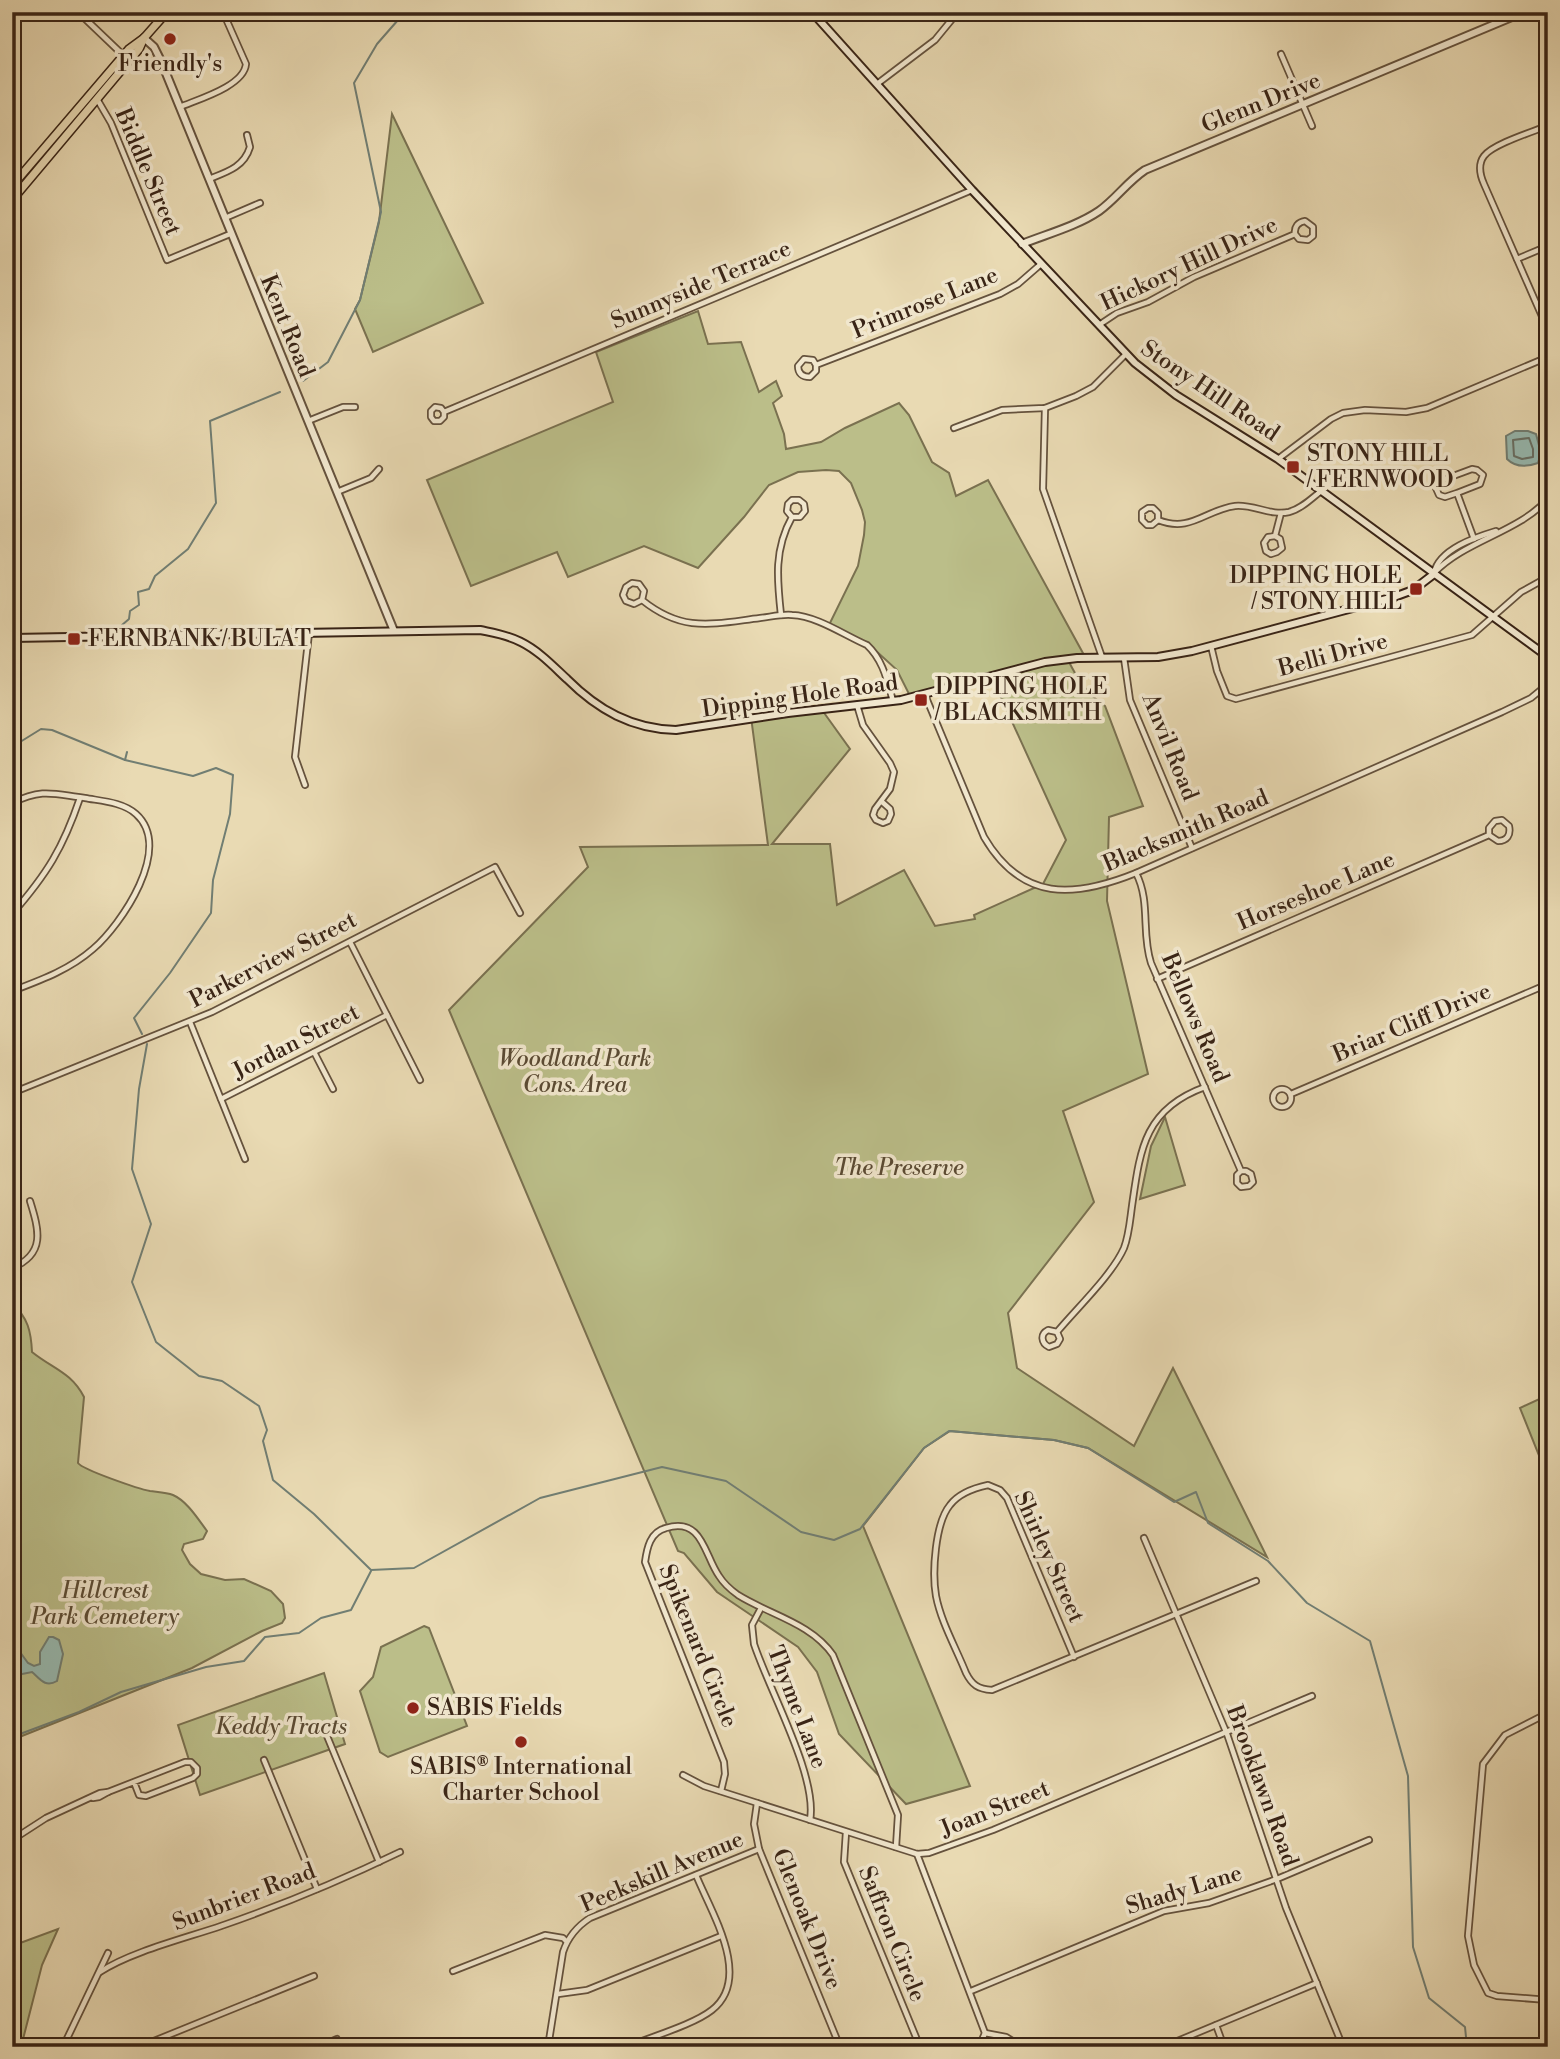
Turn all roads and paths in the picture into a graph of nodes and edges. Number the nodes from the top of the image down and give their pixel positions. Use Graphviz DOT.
graph roads {
  1 [pos="78,12"];
  2 [pos="223,12"];
  3 [pos="812,12"];
  4 [pos="957,12"];
  5 [pos="1524,12"];
  6 [pos="165,13"];
  7 [pos="144,37"];
  8 [pos="1281,54"];
  9 [pos="124,56"];
  10 [pos="877,84"];
  11 [pos="97,99"];
  12 [pos="1302,105"];
  13 [pos="179,107"];
  14 [pos="1548,118"];
  15 [pos="1312,126"];
  16 [pos="1547,127"];
  17 [pos="247,135"];
  18 [pos="208,180"];
  19 [pos="12,186"];
  20 [pos="972,190"];
  21 [pos="12,200"];
  22 [pos="260,203"];
  23 [pos="224,218"];
  24 [pos="230,234"];
  25 [pos="1295,234"];
  26 [pos="1022,244"];
  27 [pos="1548,246"];
  28 [pos="1517,259"];
  29 [pos="1041,264"];
  30 [pos="1098,326"];
  31 [pos="1548,330"];
  32 [pos="1125,355"];
  33 [pos="1548,357"];
  34 [pos="817,365"];
  35 [pos="355,407"];
  36 [pos="1045,408"];
  37 [pos="444,412"];
  38 [pos="307,422"];
  39 [pos="954,428"];
  40 [pos="1278,459"];
  41 [pos="379,469"];
  42 [pos="1321,491"];
  43 [pos="337,492"];
  44 [pos="1457,493"];
  45 [pos="1548,499"];
  46 [pos="1280,513"];
  47 [pos="792,517"];
  48 [pos="1158,520"];
  49 [pos="1504,528"];
  50 [pos="1275,536"];
  51 [pos="1474,539"];
  52 [pos="1434,574"];
  53 [pos="1548,577"];
  54 [pos="642,600"];
  55 [pos="781,615"];
  56 [pos="1494,617"];
  57 [pos="394,631"];
  58 [pos="309,633"];
  59 [pos="12,638"];
  60 [pos="1211,646"];
  61 [pos="1102,657"];
  62 [pos="1548,657"];
  63 [pos="1124,658"];
  64 [pos="1548,684"];
  65 [pos="925,695"];
  66 [pos="893,701"];
  67 [pos="857,705"];
  68 [pos="305,785"];
  69 [pos="80,798"];
  70 [pos="881,802"];
  71 [pos="12,803"];
  72 [pos="1489,835"];
  73 [pos="1192,848"];
  74 [pos="1136,873"];
  75 [pos="520,913"];
  76 [pos="12,914"];
  77 [pos="350,942"];
  78 [pos="1157,979"];
  79 [pos="1548,985"];
  80 [pos="13,989"];
  81 [pos="387,1015"];
  82 [pos="190,1022"];
  83 [pos="314,1052"];
  84 [pos="420,1080"];
  85 [pos="1205,1087"];
  86 [pos="333,1089"];
  87 [pos="12,1093"];
  88 [pos="1291,1094"];
  89 [pos="221,1099"];
  90 [pos="245,1159"];
  91 [pos="1241,1171"];
  92 [pos="30,1201"];
  93 [pos="12,1268"];
  94 [pos="1057,1332"];
  95 [pos="1144,1538"];
  96 [pos="1256,1581"];
  97 [pos="761,1608"];
  98 [pos="1177,1615"];
  99 [pos="1074,1657"];
  100 [pos="1312,1696"];
  101 [pos="1548,1713"];
  102 [pos="1226,1732"];
  103 [pos="327,1736"];
  104 [pos="264,1760"];
  105 [pos="683,1775"];
  106 [pos="134,1782"];
  107 [pos="721,1791"];
  108 [pos="757,1803"];
  109 [pos="810,1820"];
  110 [pos="846,1832"];
  111 [pos="12,1840"];
  112 [pos="1369,1840"];
  113 [pos="896,1847"];
  114 [pos="760,1849"];
  115 [pos="400,1852"];
  116 [pos="917,1854"];
  117 [pos="379,1862"];
  118 [pos="696,1875"];
  119 [pos="1277,1879"];
  120 [pos="317,1889"];
  121 [pos="721,1936"];
  122 [pos="567,1941"];
  123 [pos="108,1953"];
  124 [pos="100,1972"];
  125 [pos="453,1972"];
  126 [pos="314,1976"];
  127 [pos="1317,1983"];
  128 [pos="971,1990"];
  129 [pos="558,1994"];
  130 [pos="1548,2000"];
  131 [pos="1216,2025"];
  132 [pos="985,2033"];
  133 [pos="337,2039"];
  134 [pos="63,2047"];
  135 [pos="139,2047"];
  136 [pos="319,2047"];
  137 [pos="548,2047"];
  138 [pos="627,2047"];
  139 [pos="840,2047"];
  140 [pos="920,2047"];
  141 [pos="979,2047"];
  142 [pos="1022,2047"];
  143 [pos="1163,2047"];
  144 [pos="1224,2047"];
  145 [pos="1343,2047"];
  1 -- 9 [label="street"];
  2 -- 13 [label="street"];
  3 -- 10 [label="main road, Stony Hill Road"];
  4 -- 10 [label="street"];
  5 -- 12 [label="main road, Glenn Drive"];
  6 -- 7 [label="main road"];
  7 -- 9 [label="main road"];
  7 -- 11 [label="main road"];
  7 -- 13 [label="main road, Kent Road"];
  8 -- 12 [label="street"];
  9 -- 19 [label="main road"];
  10 -- 20 [label="main road, Stony Hill Road"];
  11 -- 21 [label="main road"];
  11 -- 24 [label="street, Biddle Street"];
  12 -- 15 [label="street"];
  12 -- 26 [label="main road, Glenn Drive"];
  13 -- 18 [label="main road, Kent Road"];
  14 -- 16 [label="street"];
  16 -- 28 [label="street"];
  17 -- 18 [label="street"];
  18 -- 23 [label="main road, Kent Road"];
  20 -- 26 [label="main road, Stony Hill Road"];
  20 -- 37 [label="street, Sunnyside Terrace"];
  22 -- 23 [label="street"];
  23 -- 24 [label="main road, Kent Road"];
  24 -- 38 [label="main road, Kent Road"];
  25 -- 25 [label="street, Hickory Hill Drive"];
  25 -- 30 [label="street, Hickory Hill Drive"];
  26 -- 29 [label="main road, Stony Hill Road"];
  27 -- 28 [label="street"];
  28 -- 31 [label="street"];
  29 -- 30 [label="main road, Stony Hill Road"];
  29 -- 34 [label="street, Primrose Lane"];
  30 -- 32 [label="main road, Stony Hill Road"];
  32 -- 36 [label="street"];
  32 -- 40 [label="main road, Stony Hill Road"];
  33 -- 40 [label="street"];
  34 -- 34 [label="street, Primrose Lane"];
  35 -- 38 [label="street"];
  36 -- 39 [label="street"];
  36 -- 61 [label="street"];
  38 -- 43 [label="main road, Kent Road"];
  40 -- 42 [label="main road, Stony Hill Road"];
  41 -- 43 [label="street"];
  42 -- 46 [label="street"];
  42 -- 52 [label="main road, Stony Hill Road"];
  43 -- 57 [label="main road, Kent Road"];
  44 -- 44 [label="street"];
  44 -- 51 [label="street"];
  45 -- 49 [label="street"];
  46 -- 48 [label="street"];
  46 -- 50 [label="street"];
  47 -- 47 [label="street"];
  47 -- 55 [label="street"];
  49 -- 51 [label="street"];
  49 -- 52 [label="street"];
  50 -- 50 [label="street"];
  51 -- 52 [label="street"];
  52 -- 56 [label="main road, Stony Hill Road"];
  52 -- 60 [label="main road, Dipping Hole Road"];
  53 -- 56 [label="street"];
  54 -- 54 [label="street"];
  54 -- 55 [label="street"];
  55 -- 66 [label="street"];
  56 -- 60 [label="street, Belli Drive"];
  56 -- 62 [label="main road, Stony Hill Road"];
  57 -- 58 [label="main road, Dipping Hole Road"];
  57 -- 67 [label="main road, Dipping Hole Road"];
  58 -- 59 [label="main road, Dipping Hole Road"];
  58 -- 68 [label="street"];
  60 -- 63 [label="main road, Dipping Hole Road"];
  61 -- 63 [label="main road, Dipping Hole Road"];
  61 -- 65 [label="main road, Dipping Hole Road"];
  63 -- 73 [label="street, Anvil Road"];
  64 -- 73 [label="street, Blacksmith Road"];
  65 -- 66 [label="main road, Dipping Hole Road"];
  65 -- 74 [label="street, Blacksmith Road"];
  66 -- 67 [label="main road, Dipping Hole Road"];
  67 -- 70 [label="street"];
  69 -- 71 [label="street"];
  69 -- 76 [label="street"];
  69 -- 80 [label="street"];
  70 -- 70 [label="street"];
  72 -- 72 [label="street, Horseshoe Lane"];
  72 -- 78 [label="street, Horseshoe Lane"];
  73 -- 74 [label="street, Blacksmith Road"];
  74 -- 78 [label="street, Bellows Road"];
  75 -- 77 [label="street, Parkerview Street"];
  77 -- 81 [label="street"];
  77 -- 82 [label="street, Parkerview Street"];
  78 -- 85 [label="street, Bellows Road"];
  79 -- 88 [label="street, Briar Cliff Drive"];
  81 -- 83 [label="street, Jordan Street"];
  81 -- 84 [label="street"];
  82 -- 87 [label="street, Parkerview Street"];
  82 -- 89 [label="street"];
  83 -- 86 [label="street"];
  83 -- 89 [label="street, Jordan Street"];
  85 -- 91 [label="street, Bellows Road"];
  85 -- 94 [label="street"];
  88 -- 88 [label="street, Briar Cliff Drive"];
  89 -- 90 [label="street"];
  92 -- 93 [label="street"];
  95 -- 98 [label="street, Brooklawn Road"];
  96 -- 98 [label="street, Shirley Street"];
  97 -- 107 [label="street, Spikenard Circle"];
  97 -- 109 [label="street, Thyme Lane"];
  97 -- 113 [label="street, Spikenard Circle"];
  98 -- 99 [label="street, Shirley Street"];
  98 -- 102 [label="street, Brooklawn Road"];
  99 -- 99 [label="street, Shirley Street"];
  100 -- 102 [label="street, Joan Street"];
  101 -- 130 [label="street"];
  102 -- 116 [label="street, Joan Street"];
  102 -- 119 [label="street, Brooklawn Road"];
  103 -- 117 [label="street"];
  104 -- 120 [label="street"];
  105 -- 107 [label="street, Joan Street"];
  106 -- 106 [label="street"];
  106 -- 111 [label="street"];
  107 -- 108 [label="street, Joan Street"];
  108 -- 109 [label="street, Joan Street"];
  108 -- 114 [label="street, Glenoak Drive"];
  109 -- 110 [label="street, Joan Street"];
  110 -- 113 [label="street, Joan Street"];
  110 -- 140 [label="street, Saffron Circle"];
  112 -- 119 [label="street, Shady Lane"];
  113 -- 116 [label="street, Joan Street"];
  114 -- 118 [label="street, Peekskill Avenue"];
  114 -- 139 [label="street, Glenoak Drive"];
  115 -- 117 [label="street, Sunbrier Road"];
  116 -- 128 [label="street"];
  117 -- 120 [label="street, Sunbrier Road"];
  118 -- 121 [label="street"];
  118 -- 122 [label="street, Peekskill Avenue"];
  119 -- 127 [label="street, Brooklawn Road"];
  119 -- 128 [label="street, Shady Lane"];
  120 -- 124 [label="street, Sunbrier Road"];
  121 -- 129 [label="street"];
  121 -- 138 [label="street"];
  122 -- 125 [label="street"];
  122 -- 129 [label="street, Peekskill Avenue"];
  123 -- 124 [label="street"];
  124 -- 134 [label="street"];
  126 -- 135 [label="street"];
  127 -- 131 [label="street"];
  127 -- 145 [label="street, Brooklawn Road"];
  128 -- 132 [label="street"];
  129 -- 137 [label="street, Peekskill Avenue"];
  131 -- 143 [label="street"];
  131 -- 144 [label="street"];
  132 -- 141 [label="street"];
  132 -- 142 [label="street"];
  133 -- 136 [label="street"];
}
